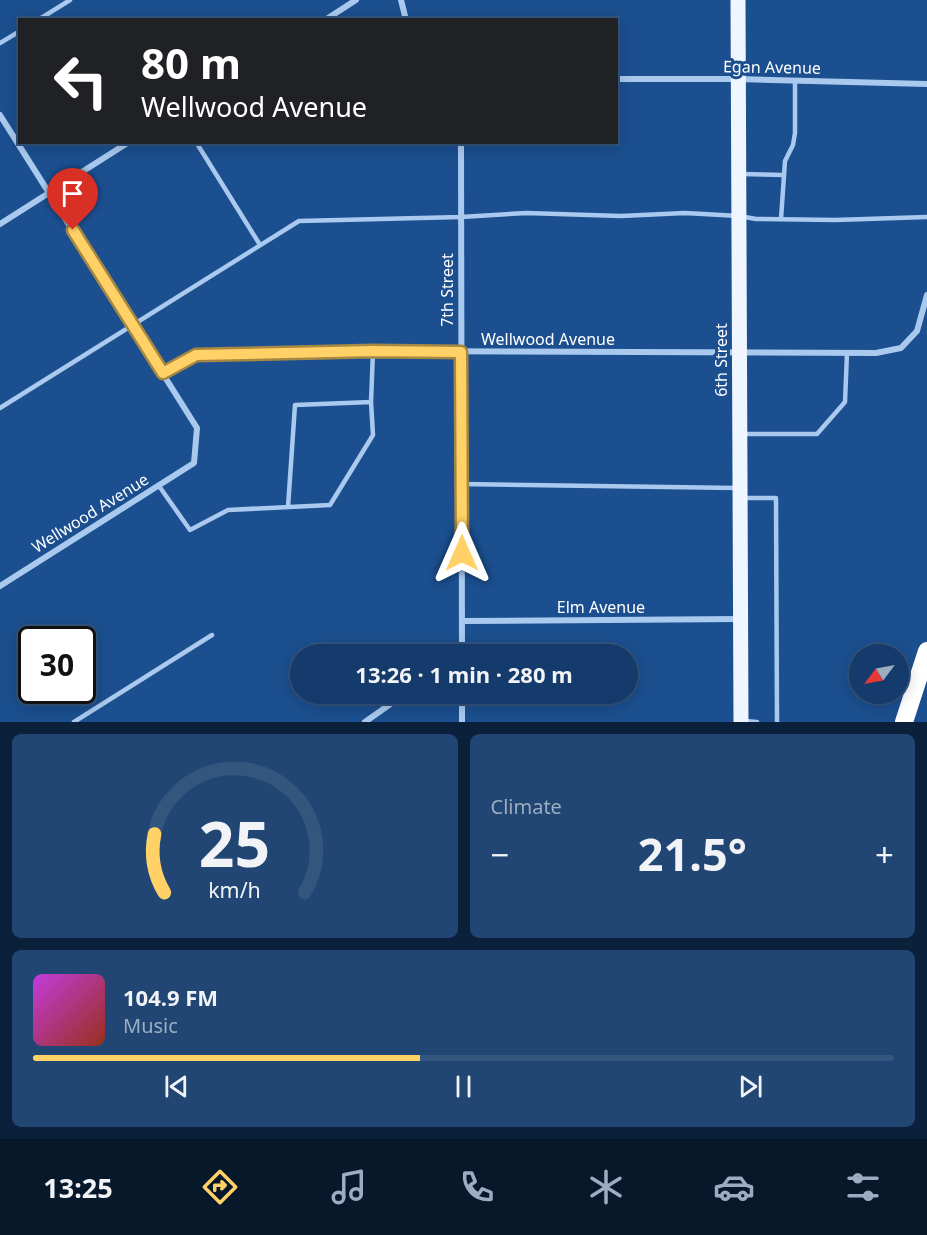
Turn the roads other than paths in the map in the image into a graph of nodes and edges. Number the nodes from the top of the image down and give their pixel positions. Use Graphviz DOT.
graph roads {
  1 [pos="70,0"];
  2 [pos="356,0"];
  3 [pos="401,0"];
  4 [pos="738,0"];
  5 [pos="41,18"];
  6 [pos="328,18"];
  7 [pos="406,18"];
  8 [pos="18,32"];
  9 [pos="0,43"];
  10 [pos="618,79"];
  11 [pos="738,79"];
  12 [pos="795,81"];
  13 [pos="927,84"];
  14 [pos="0,115"];
  15 [pos="18,144"];
  16 [pos="18,144"];
  17 [pos="126,144"];
  18 [pos="197,144"];
  19 [pos="460,144"];
  20 [pos="739,174"];
  21 [pos="783,174"];
  22 [pos="49,193"];
  23 [pos="739,216"];
  24 [pos="461,217"];
  25 [pos="927,218"];
  26 [pos="782,219"];
  27 [pos="0,224"];
  28 [pos="260,244"];
  29 [pos="927,296"];
  30 [pos="133,325"];
  31 [pos="373,351"];
  32 [pos="461,352"];
  33 [pos="738,352"];
  34 [pos="847,352"];
  35 [pos="163,373"];
  36 [pos="371,402"];
  37 [pos="0,408"];
  38 [pos="740,434"];
  39 [pos="461,484"];
  40 [pos="159,486"];
  41 [pos="740,493"];
  42 [pos="288,507"];
  43 [pos="0,586"];
  44 [pos="740,619"];
  45 [pos="462,621"];
  46 [pos="212,635"];
  47 [pos="461,644"];
  48 [pos="927,651"];
  49 [pos="391,704"];
  50 [pos="462,704"];
  51 [pos="377,714"];
  52 [pos="74,722"];
  53 [pos="365,722"];
  54 [pos="381,722"];
  55 [pos="462,722"];
  56 [pos="740,722"];
  57 [pos="757,722"];
  58 [pos="777,722"];
  59 [pos="904,722"];
  1 -- 5 [label="lane"];
  2 -- 6 [label="street"];
  3 -- 7 [label="street"];
  4 -- 11 [label="main road, 6th Street"];
  8 -- 9 [label="lane"];
  10 -- 11 [label="street, Egan Avenue"];
  11 -- 12 [label="street, Egan Avenue"];
  11 -- 20 [label="main road, 6th Street"];
  12 -- 13 [label="street, Egan Avenue"];
  12 -- 21 [label="lane"];
  14 -- 16 [label="street"];
  15 -- 22 [label="street"];
  17 -- 22 [label="street"];
  18 -- 28 [label="lane"];
  19 -- 24 [label="street, 7th Street"];
  20 -- 21 [label="lane"];
  20 -- 23 [label="main road, 6th Street"];
  21 -- 26 [label="lane"];
  22 -- 27 [label="street"];
  22 -- 30 [label="street"];
  23 -- 24 [label="lane"];
  23 -- 26 [label="lane"];
  23 -- 33 [label="main road, 6th Street"];
  24 -- 28 [label="lane"];
  24 -- 32 [label="street, 7th Street"];
  25 -- 26 [label="lane"];
  28 -- 30 [label="lane"];
  29 -- 34 [label="street, Wellwood Avenue"];
  30 -- 35 [label="street"];
  30 -- 37 [label="lane"];
  31 -- 32 [label="street, Wellwood Avenue"];
  31 -- 35 [label="street, Wellwood Avenue"];
  31 -- 36 [label="lane"];
  32 -- 33 [label="street, Wellwood Avenue"];
  32 -- 39 [label="street, 7th Street"];
  33 -- 34 [label="street, Wellwood Avenue"];
  33 -- 38 [label="main road, 6th Street"];
  34 -- 38 [label="lane"];
  35 -- 40 [label="street, Wellwood Avenue"];
  36 -- 42 [label="lane"];
  36 -- 42 [label="lane"];
  38 -- 41 [label="main road, 6th Street"];
  39 -- 41 [label="lane"];
  39 -- 45 [label="street, 7th Street"];
  40 -- 42 [label="lane"];
  40 -- 43 [label="street, Wellwood Avenue"];
  41 -- 44 [label="main road, 6th Street"];
  41 -- 58 [label="lane"];
  44 -- 45 [label="street, Elm Avenue"];
  44 -- 56 [label="main road, 6th Street"];
  45 -- 47 [label="street, 7th Street"];
  46 -- 52 [label="lane"];
  48 -- 59 [label="highway"];
  49 -- 51 [label="street"];
  50 -- 55 [label="street"];
  51 -- 53 [label="street"];
  51 -- 54 [label="street"];
  56 -- 57 [label="lane"];
}
